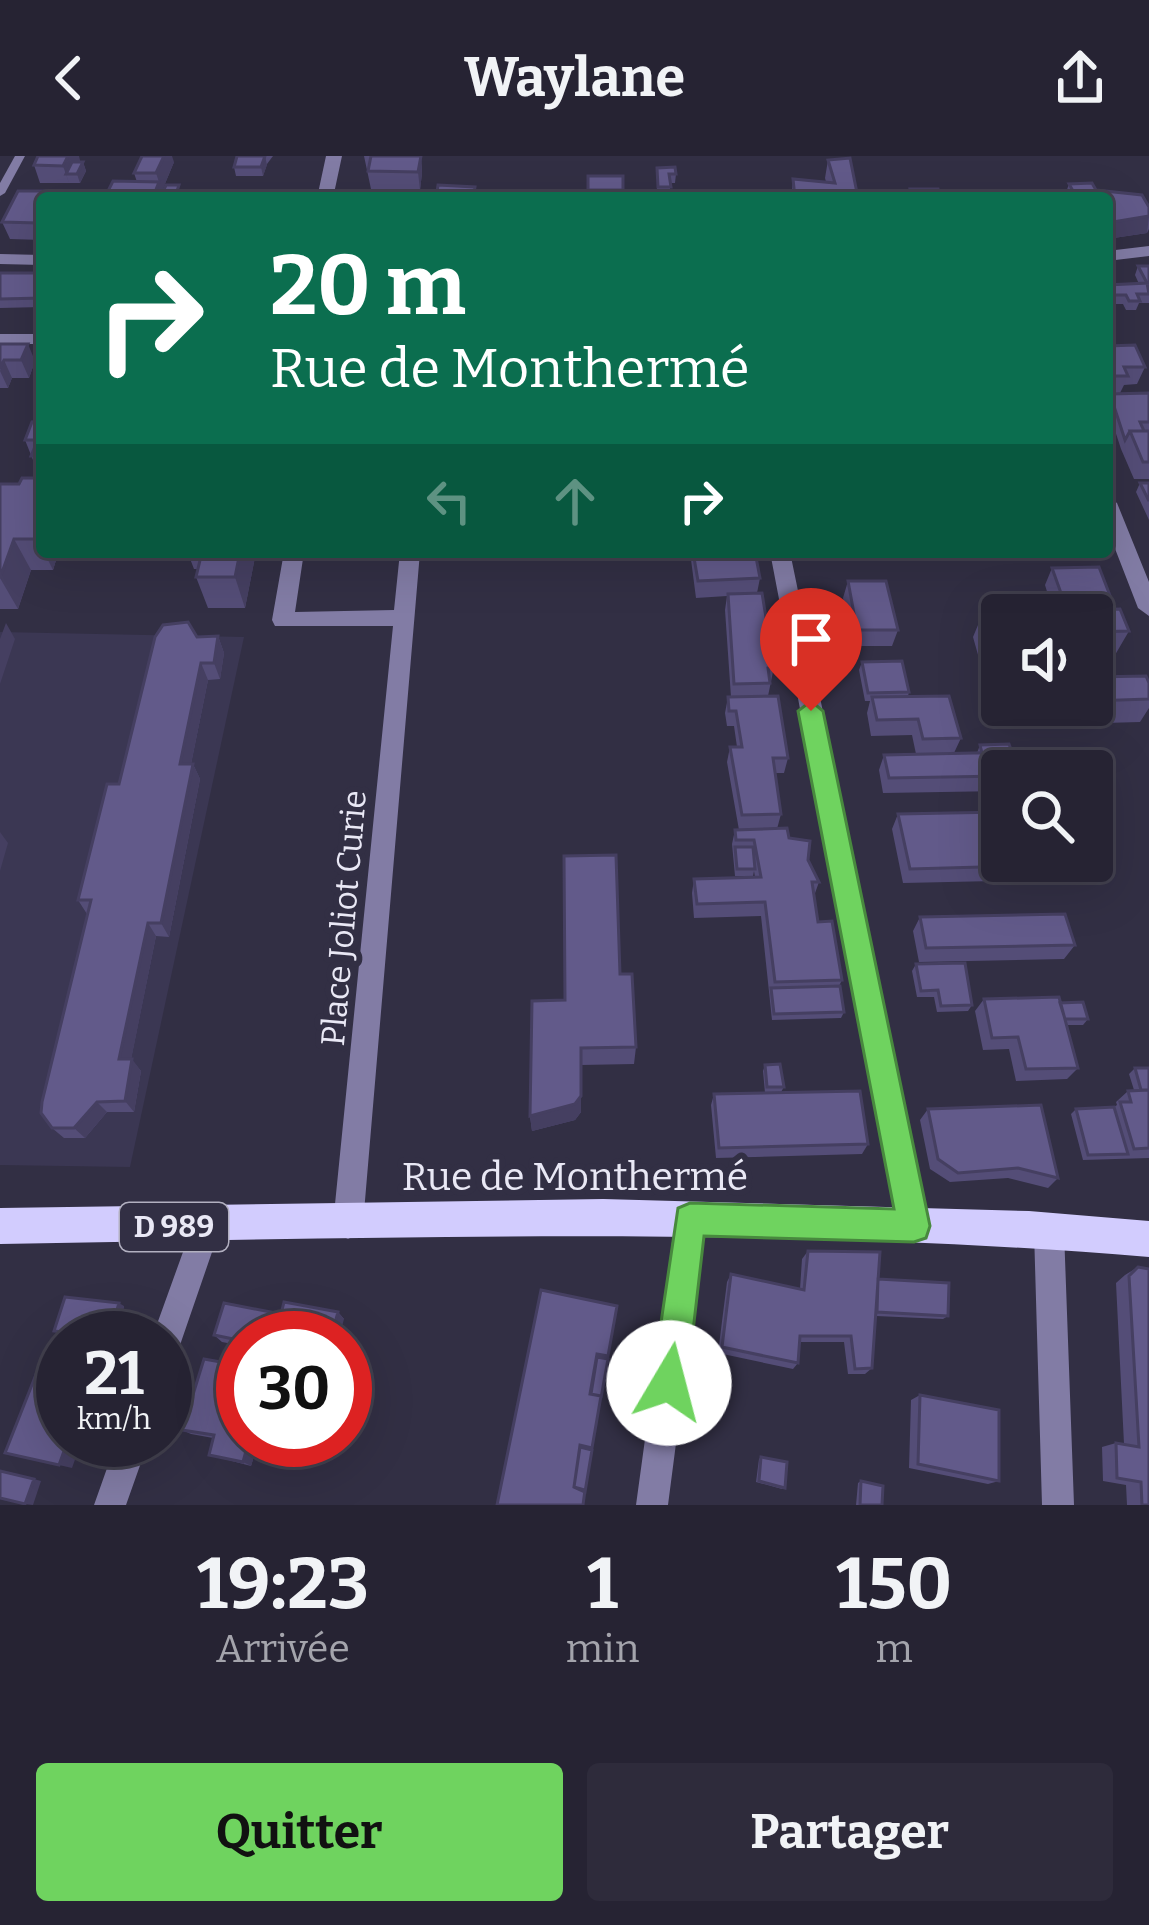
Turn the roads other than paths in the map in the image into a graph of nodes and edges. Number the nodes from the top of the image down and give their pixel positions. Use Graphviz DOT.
graph roads {
  1 [pos="20,156"];
  2 [pos="334,156"];
  3 [pos="326,192"];
  4 [pos="0,193"];
  5 [pos="1149,251"];
  6 [pos="1113,255"];
  7 [pos="0,260"];
  8 [pos="36,260"];
  9 [pos="0,339"];
  10 [pos="36,339"];
  11 [pos="1113,518"];
  12 [pos="293,558"];
  13 [pos="409,558"];
  14 [pos="781,558"];
  15 [pos="1149,608"];
  16 [pos="404,618"];
  17 [pos="690,1220"];
  18 [pos="348,1224"];
  19 [pos="0,1226"];
  20 [pos="206,1226"];
  21 [pos="914,1226"];
  22 [pos="1048,1231"];
  23 [pos="1149,1239"];
  24 [pos="177,1311"];
  25 [pos="123,1467"];
  26 [pos="110,1505"];
  27 [pos="652,1505"];
  28 [pos="1058,1505"];
  1 -- 4 [label="lane"];
  2 -- 3 [label="street"];
  5 -- 6 [label="street"];
  7 -- 8 [label="street"];
  9 -- 10 [label="street"];
  11 -- 15 [label="street"];
  12 -- 16 [label="street"];
  13 -- 16 [label="street, Place Joliot Curie"];
  14 -- 21 [label="street"];
  16 -- 18 [label="street, Place Joliot Curie"];
  17 -- 18 [label="main road, Rue de Monthermé / D 989"];
  17 -- 21 [label="main road, Rue de Monthermé / D 989"];
  17 -- 27 [label="street"];
  18 -- 20 [label="main road, Rue de Monthermé / D 989"];
  19 -- 20 [label="main road, Rue de Monthermé / D 989"];
  20 -- 24 [label="street"];
  21 -- 22 [label="main road, Rue de Monthermé / D 989"];
  22 -- 23 [label="main road, Rue de Monthermé / D 989"];
  22 -- 28 [label="street"];
  25 -- 26 [label="street"];
}
